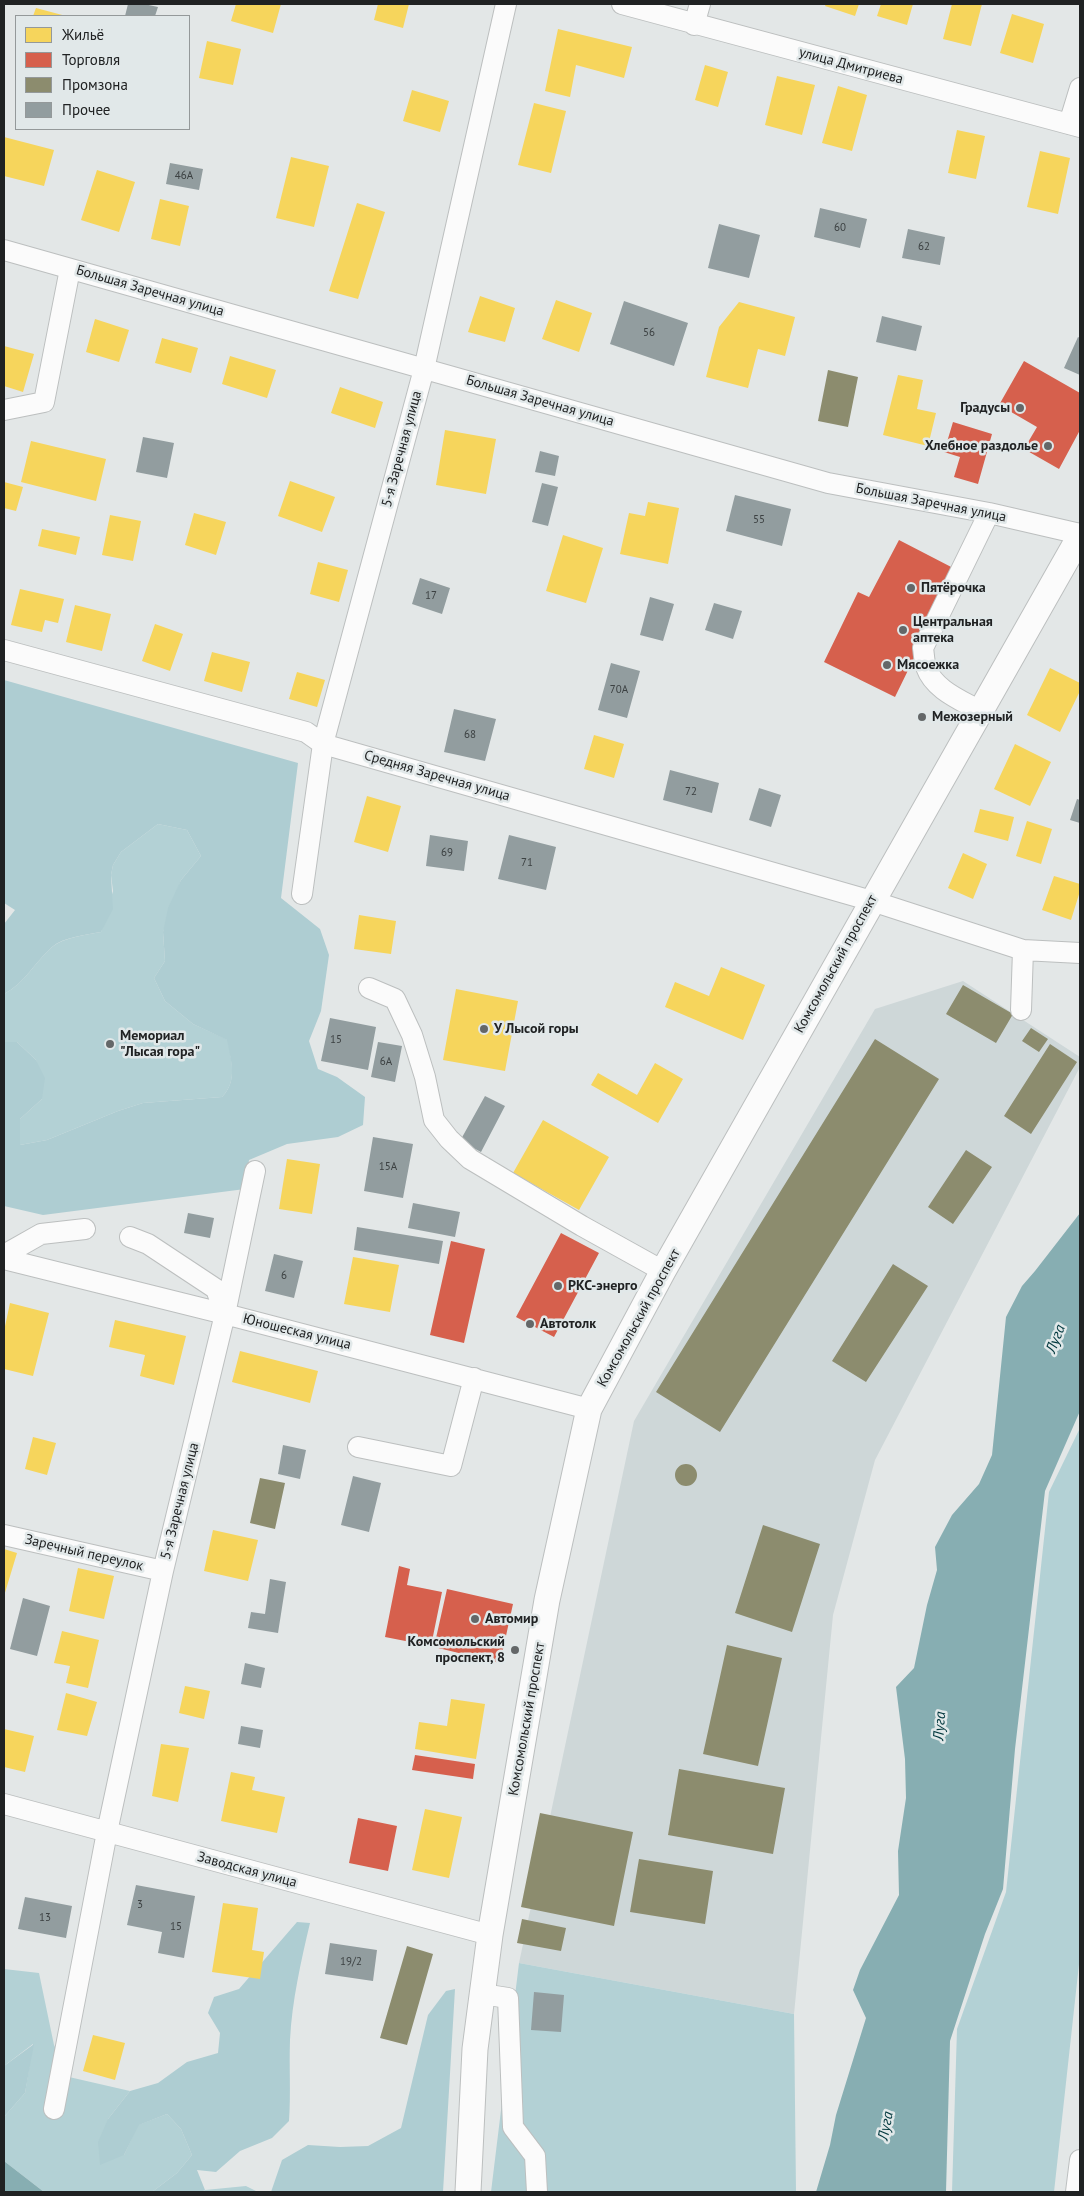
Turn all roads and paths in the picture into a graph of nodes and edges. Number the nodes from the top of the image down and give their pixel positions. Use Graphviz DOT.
graph roads {
  1 [pos="506,4"];
  2 [pos="622,4"];
  3 [pos="700,4"];
  4 [pos="694,25"];
  5 [pos="1080,88"];
  6 [pos="1074,126"];
  7 [pos="4,250"];
  8 [pos="70,269"];
  9 [pos="424,369"];
  10 [pos="4,410"];
  11 [pos="988,513"];
  12 [pos="1080,535"];
  13 [pos="4,650"];
  14 [pos="980,710"];
  15 [pos="324,744"];
  16 [pos="302,894"];
  17 [pos="872,901"];
  18 [pos="1023,950"];
  19 [pos="1080,953"];
  20 [pos="369,988"];
  21 [pos="1021,1010"];
  22 [pos="255,1171"];
  23 [pos="85,1228"];
  24 [pos="130,1237"];
  25 [pos="4,1257"];
  26 [pos="663,1271"];
  27 [pos="226,1314"];
  28 [pos="474,1378"];
  29 [pos="589,1409"];
  30 [pos="358,1446"];
  31 [pos="4,1535"];
  32 [pos="163,1571"];
  33 [pos="4,1804"];
  34 [pos="107,1832"];
  35 [pos="490,1935"];
  36 [pos="482,1994"];
  37 [pos="54,2109"];
  38 [pos="1080,2160"];
  39 [pos="468,2192"];
  40 [pos="536,2192"];
  41 [pos="1076,2192"];
  1 -- 9 [label="street, 5-я Заречная улица"];
  2 -- 4 [label="street, улица Дмитриева"];
  3 -- 4 [label="street"];
  4 -- 6 [label="street, улица Дмитриева"];
  5 -- 6 [label="street"];
  7 -- 8 [label="street, Большая Заречная улица"];
  8 -- 9 [label="street, Большая Заречная улица"];
  8 -- 10 [label="street"];
  9 -- 11 [label="street, Большая Заречная улица"];
  9 -- 15 [label="street, 5-я Заречная улица"];
  11 -- 12 [label="street, Большая Заречная улица"];
  11 -- 14 [label="street"];
  12 -- 14 [label="main road, Комсомольский проспект"];
  13 -- 15 [label="street, Средняя Заречная улица"];
  14 -- 17 [label="main road, Комсомольский проспект"];
  15 -- 16 [label="street, 5-я Заречная улица"];
  15 -- 17 [label="street, Средняя Заречная улица"];
  17 -- 18 [label="street, Средняя Заречная улица"];
  17 -- 26 [label="main road, Комсомольский проспект"];
  18 -- 19 [label="street, Средняя Заречная улица"];
  18 -- 21 [label="street"];
  20 -- 26 [label="street"];
  22 -- 27 [label="street, 5-я Заречная улица"];
  23 -- 25 [label="street"];
  24 -- 27 [label="street"];
  25 -- 27 [label="street, Юношеская улица"];
  26 -- 29 [label="main road, Комсомольский проспект"];
  27 -- 28 [label="street, Юношеская улица"];
  27 -- 32 [label="street, 5-я Заречная улица"];
  28 -- 29 [label="street, Юношеская улица"];
  28 -- 30 [label="street"];
  29 -- 35 [label="main road, Комсомольский проспект"];
  31 -- 32 [label="street, Заречный переулок"];
  32 -- 34 [label="street, 5-я Заречная улица"];
  33 -- 34 [label="street, Заводская улица"];
  34 -- 35 [label="street, Заводская улица"];
  34 -- 37 [label="street, 5-я Заречная улица"];
  35 -- 36 [label="main road, Комсомольский проспект"];
  36 -- 39 [label="main road, Комсомольский проспект"];
  36 -- 40 [label="street"];
  38 -- 41 [label="street"];
}
